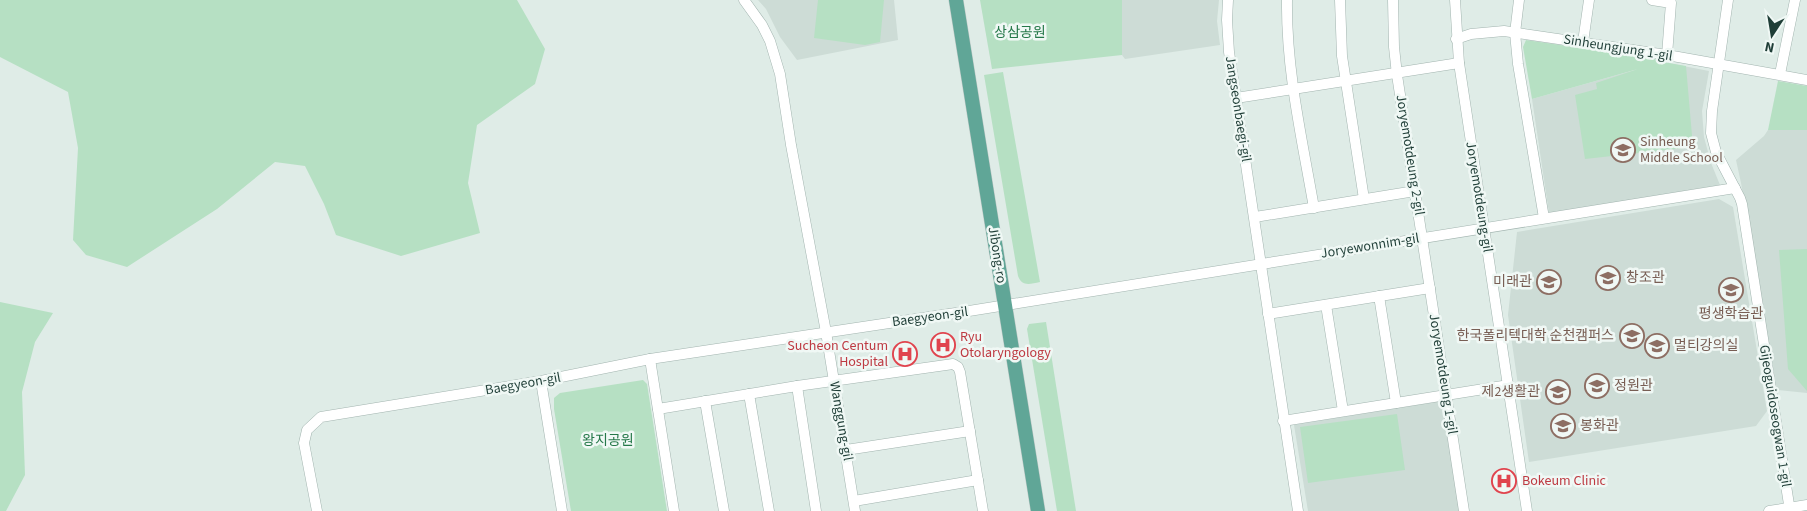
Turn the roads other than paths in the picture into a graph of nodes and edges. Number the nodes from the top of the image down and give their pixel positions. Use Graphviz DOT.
graph roads {
  1 [pos="744,0"];
  2 [pos="956,0"];
  3 [pos="1228,0"];
  4 [pos="1287,0"];
  5 [pos="1340,0"];
  6 [pos="1393,0"];
  7 [pos="1455,0"];
  8 [pos="1519,0"];
  9 [pos="1589,0"];
  10 [pos="1652,0"];
  11 [pos="1728,0"];
  12 [pos="1795,0"];
  13 [pos="1515,33"];
  14 [pos="1456,39"];
  15 [pos="1583,42"];
  16 [pos="1667,55"];
  17 [pos="1459,63"];
  18 [pos="1718,64"];
  19 [pos="1397,73"];
  20 [pos="1780,74"];
  21 [pos="1807,80"];
  22 [pos="1346,81"];
  23 [pos="1293,89"];
  24 [pos="1236,98"];
  25 [pos="1735,188"];
  26 [pos="1415,191"];
  27 [pos="1364,199"];
  28 [pos="1314,208"];
  29 [pos="1255,217"];
  30 [pos="1544,218"];
  31 [pos="1483,228"];
  32 [pos="1422,237"];
  33 [pos="1261,264"];
  34 [pos="1430,288"];
  35 [pos="1379,296"];
  36 [pos="1326,305"];
  37 [pos="1005,306"];
  38 [pos="1268,314"];
  39 [pos="826,332"];
  40 [pos="650,360"];
  41 [pos="541,382"];
  42 [pos="833,382"];
  43 [pos="1509,385"];
  44 [pos="797,386"];
  45 [pos="749,394"];
  46 [pos="1447,396"];
  47 [pos="705,401"];
  48 [pos="1396,403"];
  49 [pos="658,409"];
  50 [pos="1343,411"];
  51 [pos="1284,421"];
  52 [pos="970,431"];
  53 [pos="846,450"];
  54 [pos="978,480"];
  55 [pos="855,506"];
  56 [pos="1807,506"];
  57 [pos="1790,510"];
  58 [pos="317,511"];
  59 [pos="562,511"];
  60 [pos="674,511"];
  61 [pos="724,511"];
  62 [pos="769,511"];
  63 [pos="816,511"];
  64 [pos="983,511"];
  65 [pos="1038,511"];
  66 [pos="1298,511"];
  67 [pos="1464,511"];
  68 [pos="1527,511"];
  69 [pos="1769,511"];
  1 -- 39 [label="street"];
  2 -- 37 [label="main road, Jibong-ro"];
  3 -- 24 [label="street, Jangseonbaegi-gil"];
  4 -- 23 [label="street"];
  5 -- 22 [label="street"];
  6 -- 19 [label="street, Joryemotdeung 2-gil"];
  7 -- 14 [label="street, Joryemotdeung-gil"];
  8 -- 13 [label="street"];
  9 -- 15 [label="street"];
  10 -- 16 [label="street"];
  11 -- 18 [label="street, Gijeoguidoseogwan 1-gil"];
  12 -- 20 [label="street"];
  13 -- 14 [label="street, Sinheungjung 1-gil"];
  13 -- 15 [label="street, Sinheungjung 1-gil"];
  13 -- 30 [label="street"];
  14 -- 17 [label="street, Joryemotdeung-gil"];
  15 -- 16 [label="street, Sinheungjung 1-gil"];
  16 -- 18 [label="street, Sinheungjung 1-gil"];
  17 -- 19 [label="street"];
  17 -- 31 [label="street, Joryemotdeung-gil"];
  18 -- 20 [label="street, Sinheungjung 1-gil"];
  18 -- 25 [label="street, Gijeoguidoseogwan 1-gil"];
  19 -- 22 [label="street"];
  19 -- 26 [label="street, Joryemotdeung 2-gil"];
  20 -- 21 [label="street, Sinheungjung 1-gil"];
  22 -- 23 [label="street"];
  22 -- 27 [label="street"];
  23 -- 24 [label="street"];
  23 -- 28 [label="street"];
  24 -- 29 [label="street, Jangseonbaegi-gil"];
  25 -- 30 [label="street, Joryewonnim-gil"];
  25 -- 57 [label="street, Gijeoguidoseogwan 1-gil"];
  26 -- 27 [label="street"];
  26 -- 32 [label="street, Joryemotdeung 2-gil"];
  27 -- 28 [label="street"];
  28 -- 29 [label="street"];
  29 -- 33 [label="street, Jangseonbaegi-gil"];
  30 -- 31 [label="street, Joryewonnim-gil"];
  31 -- 32 [label="street, Joryewonnim-gil"];
  31 -- 43 [label="street, Joryemotdeung-gil"];
  32 -- 33 [label="street, Joryewonnim-gil"];
  32 -- 34 [label="street, Joryemotdeung 1-gil"];
  33 -- 37 [label="street, Joryewonnim-gil"];
  33 -- 38 [label="street, Jangseonbaegi-gil"];
  34 -- 35 [label="street"];
  34 -- 46 [label="street, Joryemotdeung 1-gil"];
  35 -- 36 [label="street"];
  35 -- 48 [label="street"];
  36 -- 38 [label="street"];
  36 -- 50 [label="street"];
  37 -- 39 [label="street, Baegyeon-gil"];
  37 -- 65 [label="main road, Jibong-ro"];
  38 -- 51 [label="street, Jangseonbaegi-gil"];
  39 -- 40 [label="street, Baegyeon-gil"];
  39 -- 42 [label="street, Wanggung-gil"];
  40 -- 41 [label="street, Baegyeon-gil"];
  40 -- 49 [label="street"];
  41 -- 58 [label="street, Baegyeon-gil"];
  41 -- 59 [label="street"];
  42 -- 44 [label="street"];
  42 -- 52 [label="street"];
  42 -- 53 [label="street, Wanggung-gil"];
  43 -- 46 [label="street"];
  43 -- 68 [label="street, Joryemotdeung-gil"];
  44 -- 45 [label="street"];
  44 -- 63 [label="street"];
  45 -- 47 [label="street"];
  45 -- 62 [label="street"];
  46 -- 48 [label="street"];
  46 -- 67 [label="street, Joryemotdeung 1-gil"];
  47 -- 49 [label="street"];
  47 -- 61 [label="street"];
  48 -- 50 [label="street"];
  49 -- 60 [label="street"];
  50 -- 51 [label="street"];
  51 -- 66 [label="street, Jangseonbaegi-gil"];
  52 -- 53 [label="street"];
  52 -- 54 [label="street"];
  53 -- 55 [label="street, Wanggung-gil"];
  54 -- 55 [label="street"];
  54 -- 64 [label="street"];
  56 -- 57 [label="street"];
  57 -- 69 [label="street"];
}
